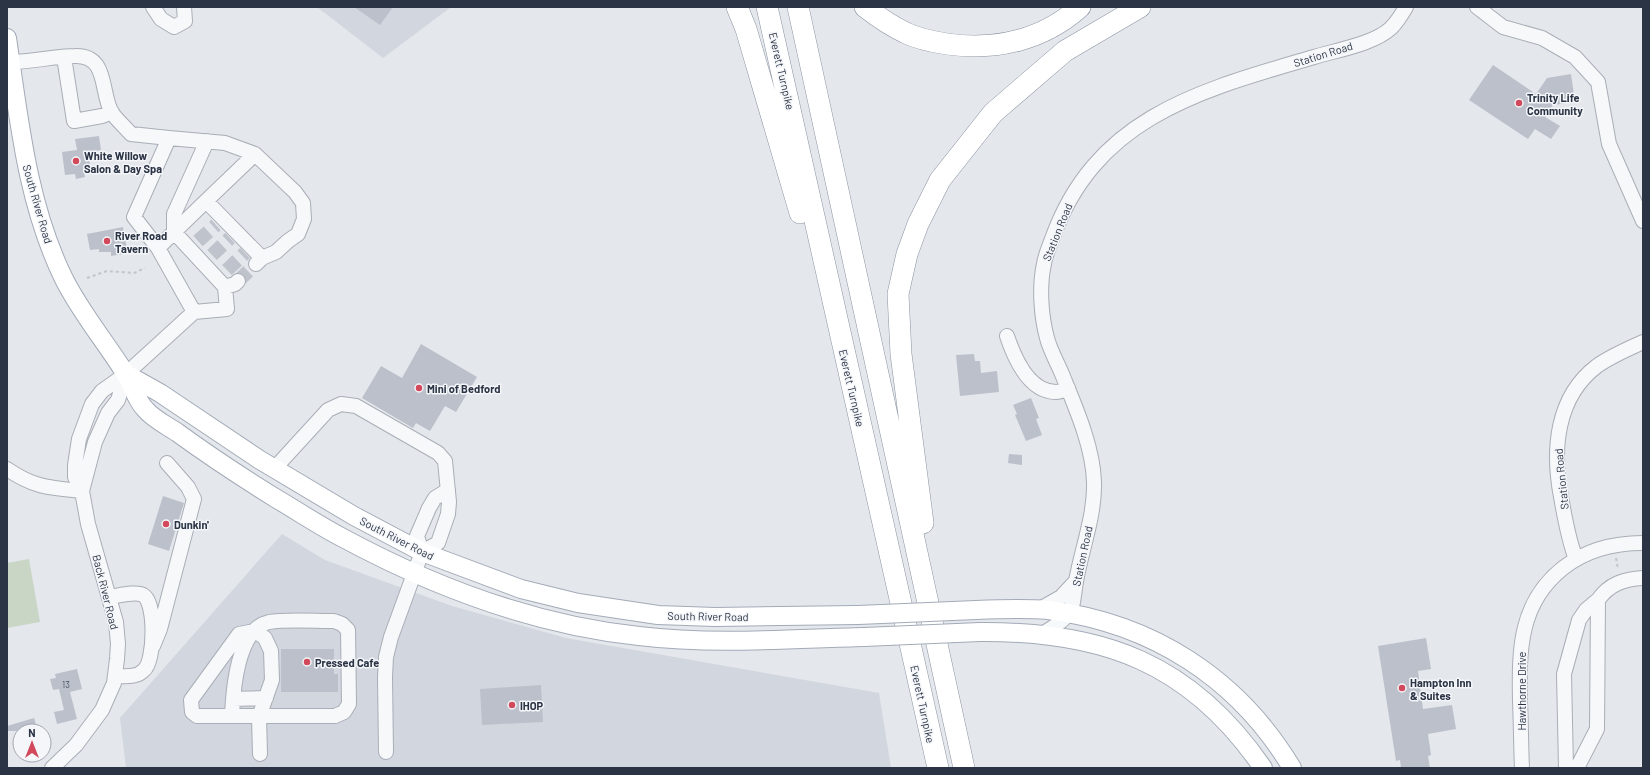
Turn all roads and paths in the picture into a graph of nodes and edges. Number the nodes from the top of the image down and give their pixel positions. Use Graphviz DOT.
graph roads {
  1 [pos="154,7"];
  2 [pos="184,7"];
  3 [pos="737,7"];
  4 [pos="767,7"];
  5 [pos="798,7"];
  6 [pos="865,7"];
  7 [pos="1080,7"];
  8 [pos="1140,7"];
  9 [pos="1406,7"];
  10 [pos="1477,7"];
  11 [pos="7,38"];
  12 [pos="64,57"];
  13 [pos="11,62"];
  14 [pos="112,112"];
  15 [pos="169,138"];
  16 [pos="207,141"];
  17 [pos="255,154"];
  18 [pos="208,199"];
  19 [pos="1643,221"];
  20 [pos="174,232"];
  21 [pos="288,241"];
  22 [pos="158,248"];
  23 [pos="145,268"];
  24 [pos="87,278"];
  25 [pos="223,279"];
  26 [pos="238,281"];
  27 [pos="194,312"];
  28 [pos="1007,336"];
  29 [pos="1643,342"];
  30 [pos="126,374"];
  31 [pos="1068,388"];
  32 [pos="861,427"];
  33 [pos="167,463"];
  34 [pos="7,469"];
  35 [pos="274,469"];
  36 [pos="448,490"];
  37 [pos="82,491"];
  38 [pos="1643,543"];
  39 [pos="422,552"];
  40 [pos="1576,559"];
  41 [pos="414,573"];
  42 [pos="1643,578"];
  43 [pos="1075,582"];
  44 [pos="109,597"];
  45 [pos="1598,600"];
  46 [pos="1038,610"];
  47 [pos="1070,613"];
  48 [pos="255,631"];
  49 [pos="1042,634"];
  50 [pos="153,646"];
  51 [pos="941,657"];
  52 [pos="115,676"];
  53 [pos="266,698"];
  54 [pos="233,699"];
  55 [pos="232,716"];
  56 [pos="259,717"];
  57 [pos="386,752"];
  58 [pos="260,754"];
  59 [pos="52,768"];
  60 [pos="938,768"];
  61 [pos="964,768"];
  62 [pos="1263,768"];
  63 [pos="1292,768"];
  64 [pos="1522,768"];
  65 [pos="1566,768"];
  66 [pos="1577,768"];
  1 -- 2 [label="street"];
  3 -- 32 [label="highway"];
  4 -- 32 [label="highway, Everett Turnpike"];
  5 -- 51 [label="highway"];
  6 -- 7 [label="highway"];
  8 -- 51 [label="highway"];
  9 -- 31 [label="street, Station Road"];
  10 -- 19 [label="street"];
  11 -- 13 [label="main road, South River Road"];
  12 -- 13 [label="street"];
  12 -- 14 [label="street"];
  12 -- 14 [label="street"];
  13 -- 30 [label="main road, South River Road"];
  14 -- 15 [label="street"];
  15 -- 16 [label="street"];
  15 -- 22 [label="street"];
  16 -- 17 [label="street"];
  16 -- 20 [label="street"];
  17 -- 18 [label="street"];
  17 -- 21 [label="street"];
  18 -- 20 [label="street"];
  18 -- 21 [label="street"];
  18 -- 21 [label="street"];
  20 -- 22 [label="street"];
  20 -- 25 [label="street"];
  22 -- 27 [label="street"];
  23 -- 24 [label="path"];
  25 -- 26 [label="street"];
  25 -- 27 [label="street"];
  27 -- 30 [label="street"];
  28 -- 31 [label="street"];
  29 -- 40 [label="street, Station Road"];
  30 -- 35 [label="main road, South River Road"];
  30 -- 37 [label="street, Back River Road"];
  30 -- 41 [label="main road, South River Road"];
  31 -- 43 [label="street, Station Road"];
  32 -- 60 [label="highway, Everett Turnpike"];
  33 -- 50 [label="street"];
  34 -- 37 [label="street"];
  35 -- 36 [label="street"];
  35 -- 39 [label="main road, South River Road"];
  36 -- 39 [label="street"];
  36 -- 39 [label="street"];
  37 -- 44 [label="street, Back River Road"];
  38 -- 40 [label="street, Hawthorne Drive"];
  39 -- 41 [label="street"];
  39 -- 46 [label="main road, South River Road, bridge"];
  40 -- 64 [label="street, Hawthorne Drive"];
  41 -- 49 [label="main road, South River Road, bridge"];
  41 -- 57 [label="street"];
  42 -- 45 [label="street"];
  43 -- 46 [label="street"];
  43 -- 47 [label="street, Station Road"];
  44 -- 50 [label="street"];
  44 -- 52 [label="street, Back River Road"];
  45 -- 65 [label="street"];
  45 -- 66 [label="street"];
  46 -- 47 [label="main road, South River Road"];
  47 -- 49 [label="street"];
  47 -- 63 [label="main road, South River Road"];
  48 -- 53 [label="street"];
  48 -- 54 [label="street"];
  48 -- 55 [label="street"];
  48 -- 56 [label="street"];
  49 -- 62 [label="main road"];
  50 -- 52 [label="street"];
  51 -- 61 [label="highway"];
  52 -- 59 [label="street, Back River Road"];
  53 -- 54 [label="street"];
  53 -- 56 [label="street"];
  54 -- 55 [label="street"];
  55 -- 56 [label="street"];
  56 -- 58 [label="street"];
}
